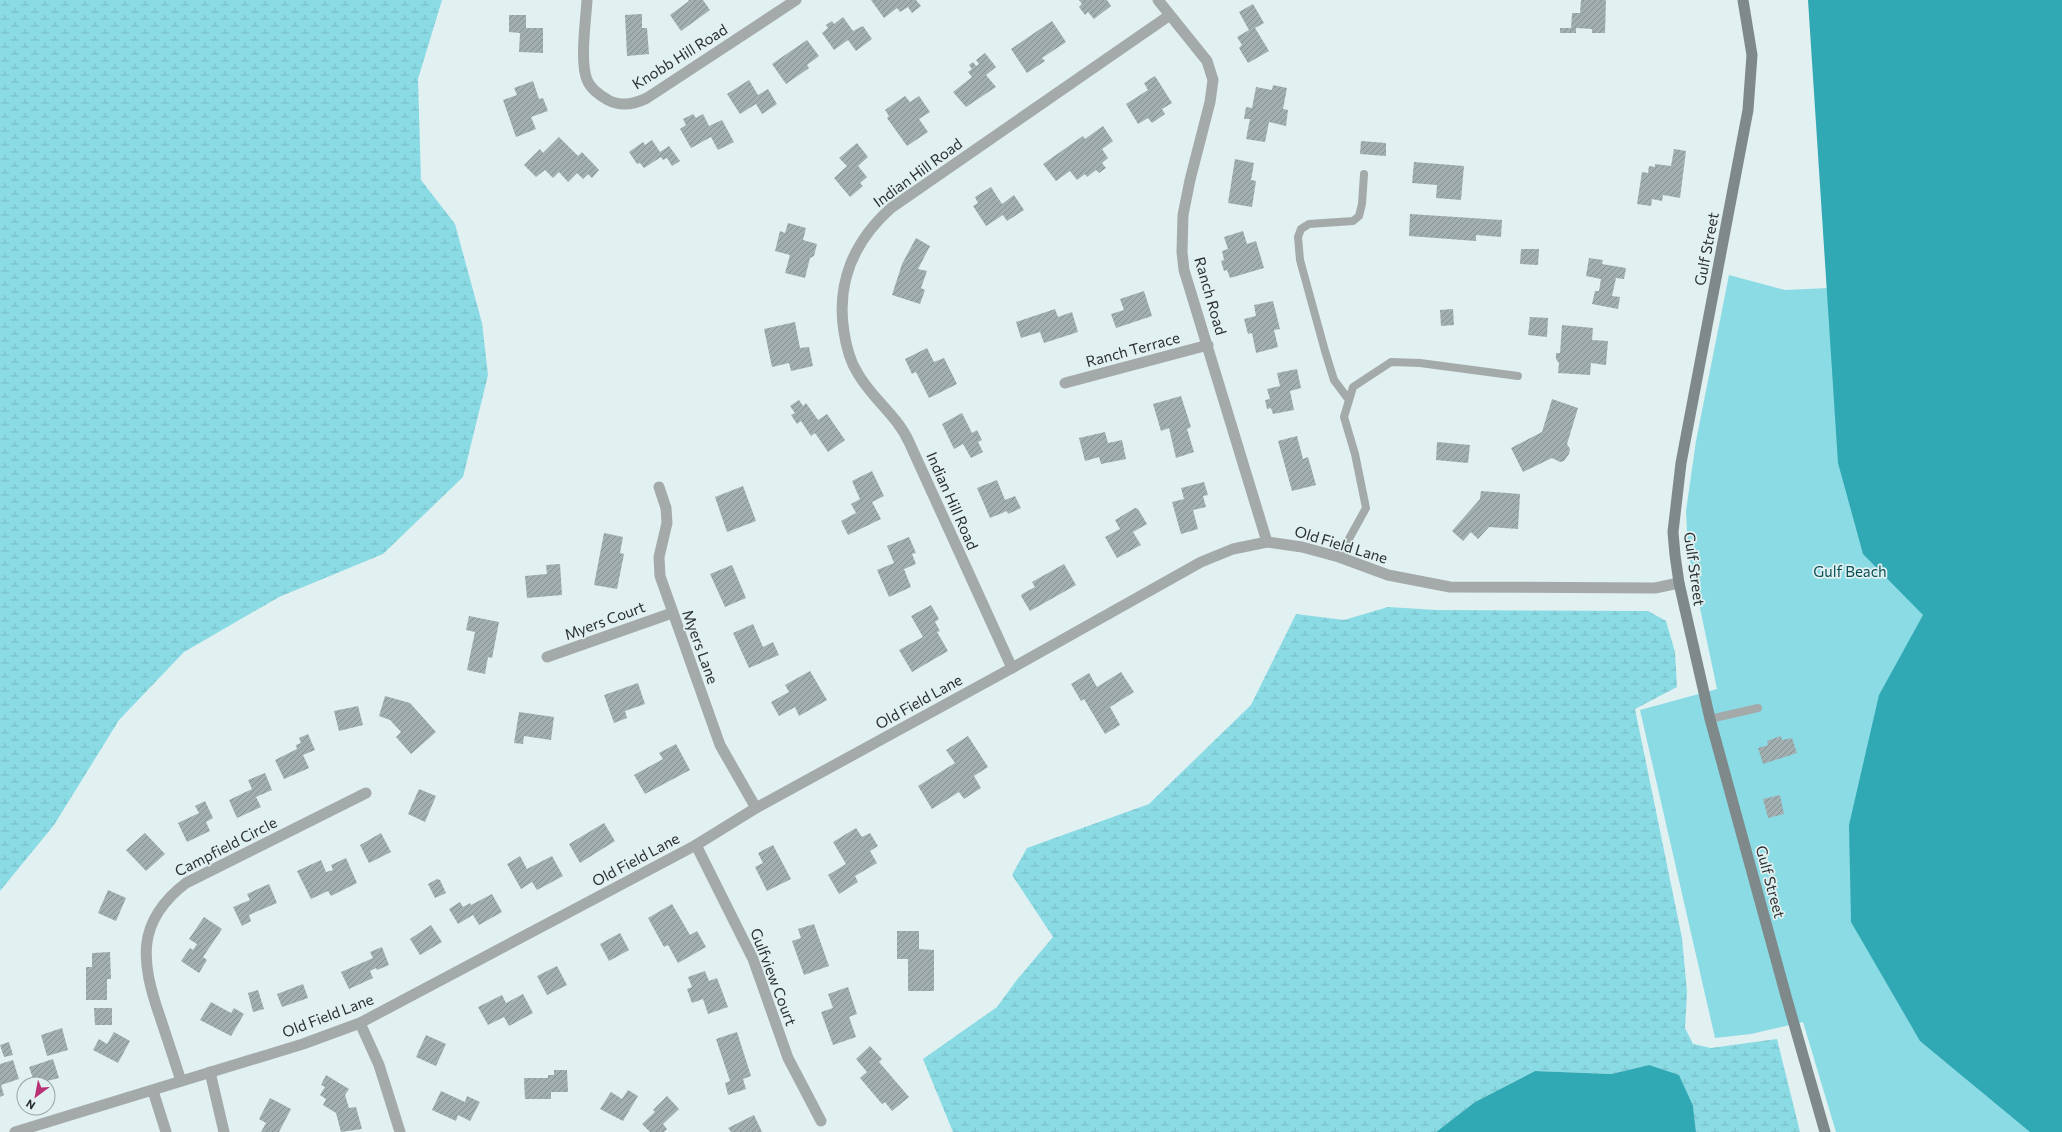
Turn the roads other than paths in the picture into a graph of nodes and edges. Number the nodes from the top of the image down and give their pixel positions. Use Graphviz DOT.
graph roads {
  1 [pos="587,0"];
  2 [pos="796,0"];
  3 [pos="1158,0"];
  4 [pos="1743,0"];
  5 [pos="1170,15"];
  6 [pos="1364,174"];
  7 [pos="1208,345"];
  8 [pos="1518,376"];
  9 [pos="1065,383"];
  10 [pos="1349,400"];
  11 [pos="658,487"];
  12 [pos="1267,542"];
  13 [pos="1339,557"];
  14 [pos="1679,584"];
  15 [pos="672,613"];
  16 [pos="547,658"];
  17 [pos="1012,668"];
  18 [pos="1758,708"];
  19 [pos="1710,719"];
  20 [pos="366,793"];
  21 [pos="756,808"];
  22 [pos="696,845"];
  23 [pos="360,1023"];
  24 [pos="210,1072"];
  25 [pos="181,1081"];
  26 [pos="153,1091"];
  27 [pos="821,1121"];
  28 [pos="15,1132"];
  29 [pos="166,1132"];
  30 [pos="224,1132"];
  31 [pos="400,1132"];
  32 [pos="1825,1132"];
  1 -- 2 [label="street, Knobb Hill Road"];
  3 -- 5 [label="street, Ranch Road"];
  4 -- 14 [label="main road, Gulf Street"];
  5 -- 7 [label="street, Ranch Road"];
  5 -- 17 [label="street, Indian Hill Road"];
  6 -- 10 [label="lane"];
  7 -- 9 [label="street, Ranch Terrace"];
  7 -- 12 [label="street, Ranch Road"];
  8 -- 10 [label="lane"];
  10 -- 13 [label="lane"];
  11 -- 15 [label="street, Myers Lane"];
  12 -- 13 [label="street, Old Field Lane"];
  12 -- 17 [label="street, Old Field Lane"];
  13 -- 14 [label="street, Old Field Lane"];
  14 -- 19 [label="main road, Gulf Street"];
  15 -- 16 [label="street, Myers Court"];
  15 -- 21 [label="street, Myers Lane"];
  17 -- 21 [label="street, Old Field Lane"];
  18 -- 19 [label="lane"];
  19 -- 32 [label="main road, Gulf Street"];
  20 -- 25 [label="street, Campfield Circle"];
  21 -- 22 [label="street, Old Field Lane"];
  22 -- 23 [label="street, Old Field Lane"];
  22 -- 27 [label="street, Gulfview Court"];
  23 -- 24 [label="street, Old Field Lane"];
  23 -- 31 [label="street"];
  24 -- 25 [label="street, Old Field Lane"];
  24 -- 30 [label="street"];
  25 -- 26 [label="street, Old Field Lane"];
  26 -- 28 [label="street, Old Field Lane"];
  26 -- 29 [label="street"];
}
